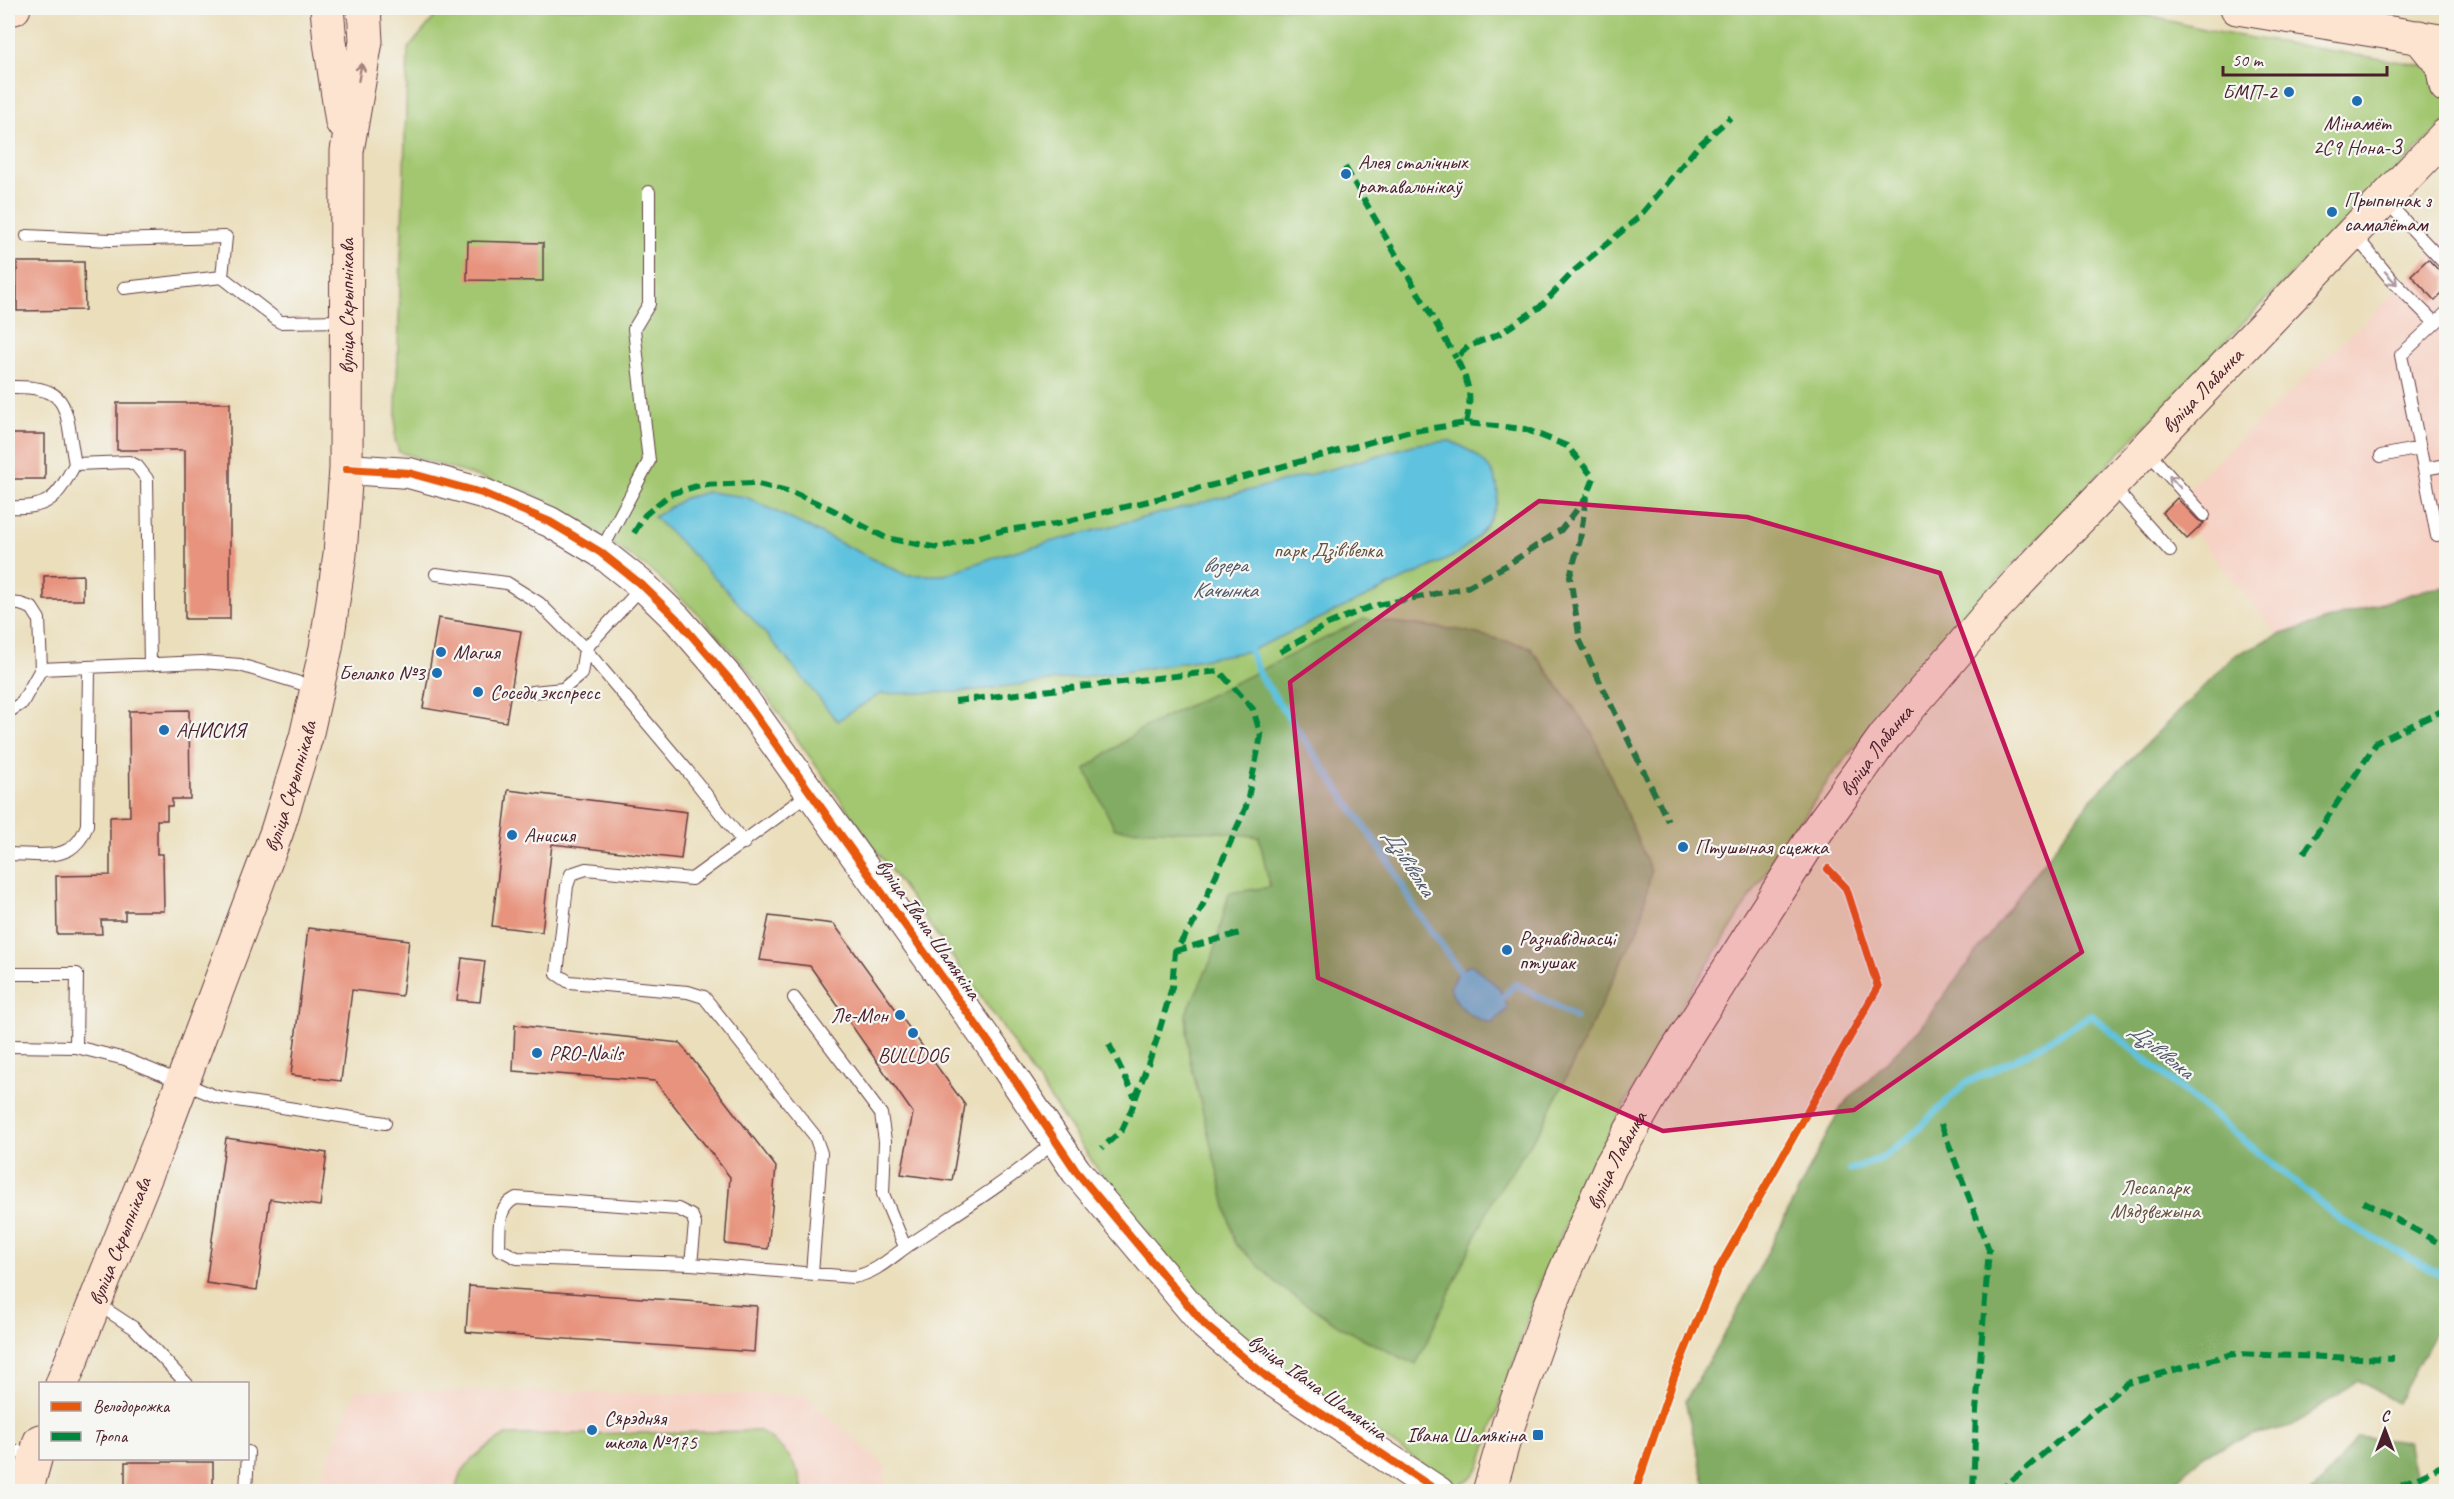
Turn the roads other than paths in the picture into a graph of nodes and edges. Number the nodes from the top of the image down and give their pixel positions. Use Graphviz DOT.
graph roads {
  1 [pos="8,8"];
  2 [pos="14,8"];
  3 [pos="327,8"];
  4 [pos="364,8"];
  5 [pos="2237,8"];
  6 [pos="2433,40"];
  7 [pos="2446,86"];
  8 [pos="2446,135"];
  9 [pos="347,151"];
  10 [pos="649,192"];
  11 [pos="2384,199"];
  12 [pos="2353,233"];
  13 [pos="27,236"];
  14 [pos="2446,265"];
  15 [pos="222,277"];
  16 [pos="124,288"];
  17 [pos="2446,313"];
  18 [pos="346,321"];
  19 [pos="2435,323"];
  20 [pos="8,387"];
  21 [pos="2420,448"];
  22 [pos="2145,449"];
  23 [pos="2381,456"];
  24 [pos="75,464"];
  25 [pos="2446,465"];
  26 [pos="346,469"];
  27 [pos="2424,470"];
  28 [pos="2110,484"];
  29 [pos="8,507"];
  30 [pos="2204,515"];
  31 [pos="2446,534"];
  32 [pos="2170,551"];
  33 [pos="600,552"];
  34 [pos="436,574"];
  35 [pos="642,586"];
  36 [pos="8,603"];
  37 [pos="585,649"];
  38 [pos="150,665"];
  39 [pos="89,667"];
  40 [pos="41,669"];
  41 [pos="317,689"];
  42 [pos="532,692"];
  43 [pos="8,711"];
  44 [pos="811,792"];
  45 [pos="744,843"];
  46 [pos="8,854"];
  47 [pos="8,974"];
  48 [pos="794,998"];
  49 [pos="8,1046"];
  50 [pos="75,1047"];
  51 [pos="182,1083"];
  52 [pos="385,1123"];
  53 [pos="1055,1141"];
  54 [pos="904,1247"];
  55 [pos="691,1264"];
  56 [pos="812,1274"];
  57 [pos="94,1302"];
  58 [pos="62,1382"];
  59 [pos="186,1382"];
  60 [pos="28,1448"];
  61 [pos="248,1460"];
  62 [pos="26,1491"];
  63 [pos="246,1491"];
  64 [pos="1439,1491"];
  65 [pos="1489,1491"];
  1 -- 2 [label="main road"];
  3 -- 9 [label="main road, вуліца Скрыпнікава"];
  9 -- 4 [label="main road, вуліца Скрыпнікава, one-way"];
  5 -- 6 [label="main road"];
  6 -- 7 [label="main road"];
  8 -- 11 [label="main road, вуліца Лабанка"];
  9 -- 18 [label="main road, вуліца Скрыпнікава"];
  10 -- 33 [label="lane"];
  11 -- 12 [label="main road, вуліца Лабанка"];
  11 -- 14 [label="lane"];
  12 -- 19 [label="lane, one-way"];
  12 -- 22 [label="main road, вуліца Лабанка"];
  13 -- 15 [label="lane"];
  15 -- 16 [label="lane"];
  15 -- 18 [label="lane"];
  17 -- 19 [label="lane"];
  18 -- 26 [label="main road, вуліца Скрыпнікава"];
  19 -- 21 [label="lane"];
  20 -- 24 [label="lane"];
  21 -- 23 [label="lane"];
  21 -- 27 [label="lane"];
  22 -- 28 [label="main road, вуліца Лабанка"];
  30 -- 22 [label="lane, one-way"];
  24 -- 29 [label="lane"];
  24 -- 38 [label="lane"];
  25 -- 27 [label="lane"];
  26 -- 33 [label="street, вуліца Івана Шамякіна"];
  26 -- 41 [label="main road, вуліца Скрыпнікава"];
  27 -- 31 [label="lane"];
  28 -- 32 [label="lane"];
  28 -- 65 [label="main road, вуліца Лабанка"];
  33 -- 35 [label="street, вуліца Івана Шамякіна"];
  34 -- 37 [label="lane"];
  35 -- 37 [label="lane"];
  35 -- 44 [label="street, вуліца Івана Шамякіна"];
  36 -- 40 [label="lane"];
  37 -- 42 [label="lane"];
  37 -- 45 [label="lane"];
  38 -- 39 [label="lane"];
  38 -- 41 [label="lane"];
  39 -- 40 [label="lane"];
  39 -- 46 [label="lane"];
  40 -- 43 [label="lane"];
  41 -- 51 [label="main road, вуліца Скрыпнікава"];
  44 -- 45 [label="lane"];
  44 -- 53 [label="street, вуліца Івана Шамякіна"];
  45 -- 56 [label="lane"];
  47 -- 50 [label="lane"];
  48 -- 54 [label="lane"];
  49 -- 50 [label="lane"];
  50 -- 51 [label="lane"];
  51 -- 52 [label="lane"];
  51 -- 57 [label="main road, вуліца Скрыпнікава"];
  53 -- 54 [label="lane"];
  53 -- 64 [label="street, вуліца Івана Шамякіна"];
  54 -- 56 [label="lane"];
  55 -- 55 [label="lane"];
  55 -- 56 [label="lane"];
  57 -- 58 [label="main road, вуліца Скрыпнікава"];
  57 -- 59 [label="lane"];
  60 -- 62 [label="main road"];
  61 -- 63 [label="lane"];
}
